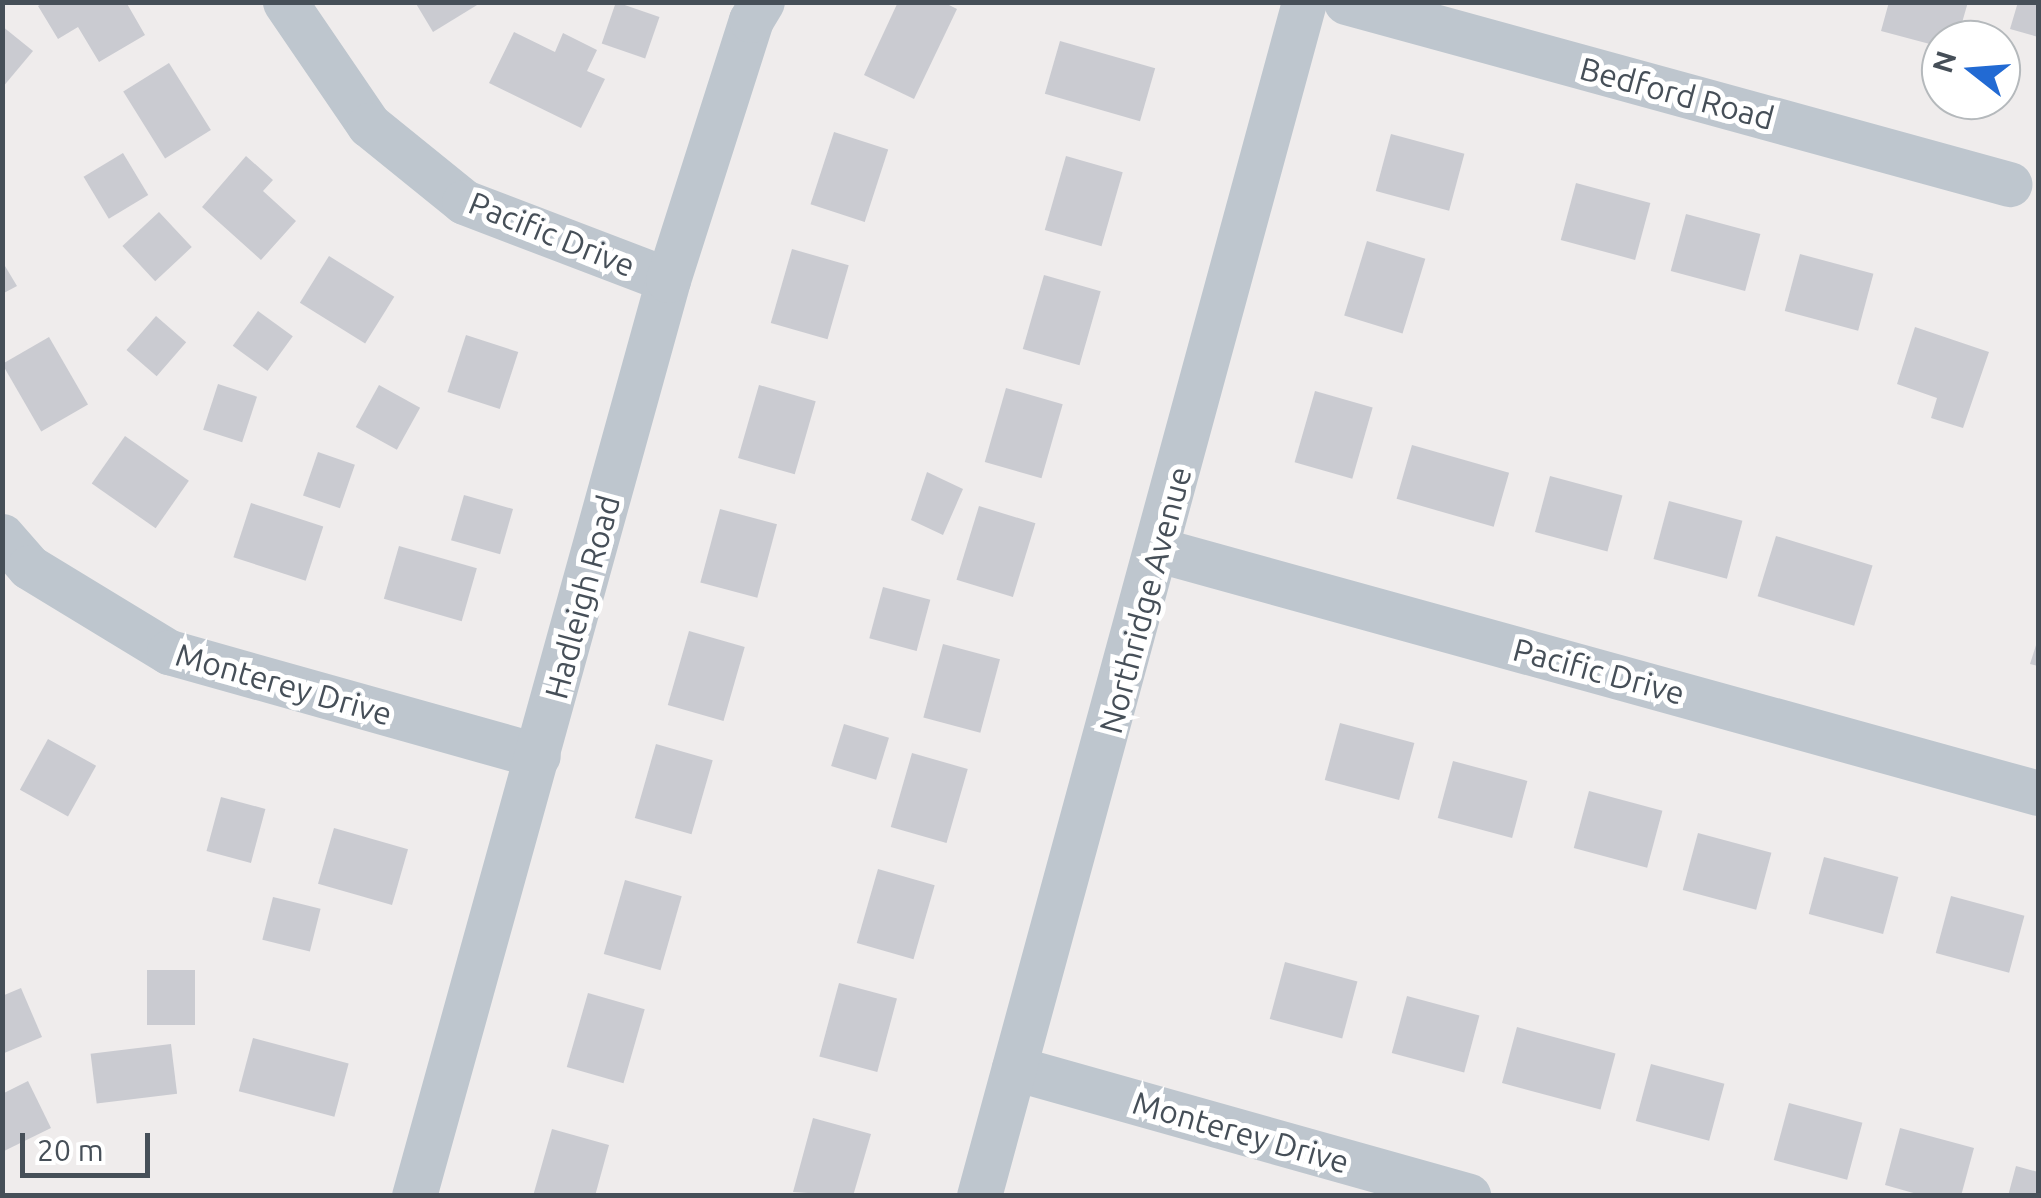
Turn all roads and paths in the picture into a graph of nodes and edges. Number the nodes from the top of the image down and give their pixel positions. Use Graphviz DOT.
graph roads {
  1 [pos="285,2"];
  2 [pos="762,2"];
  3 [pos="1304,2"];
  4 [pos="1346,2"];
  5 [pos="2009,184"];
  6 [pos="668,280"];
  7 [pos="1160,550"];
  8 [pos="11,566"];
  9 [pos="538,756"];
  10 [pos="2038,793"];
  11 [pos="1014,1068"];
  12 [pos="414,1196"];
  13 [pos="979,1196"];
  14 [pos="1468,1196"];
  1 -- 6 [label="street, Pacific Drive"];
  2 -- 6 [label="street, Hadleigh Road"];
  3 -- 7 [label="street, Northridge Avenue"];
  4 -- 5 [label="street, Bedford Road"];
  6 -- 9 [label="street, Hadleigh Road"];
  7 -- 10 [label="street, Pacific Drive"];
  7 -- 11 [label="street, Northridge Avenue"];
  8 -- 9 [label="street, Monterey Drive"];
  9 -- 12 [label="street, Hadleigh Road"];
  11 -- 13 [label="street, Northridge Avenue"];
  11 -- 14 [label="street, Monterey Drive"];
}
